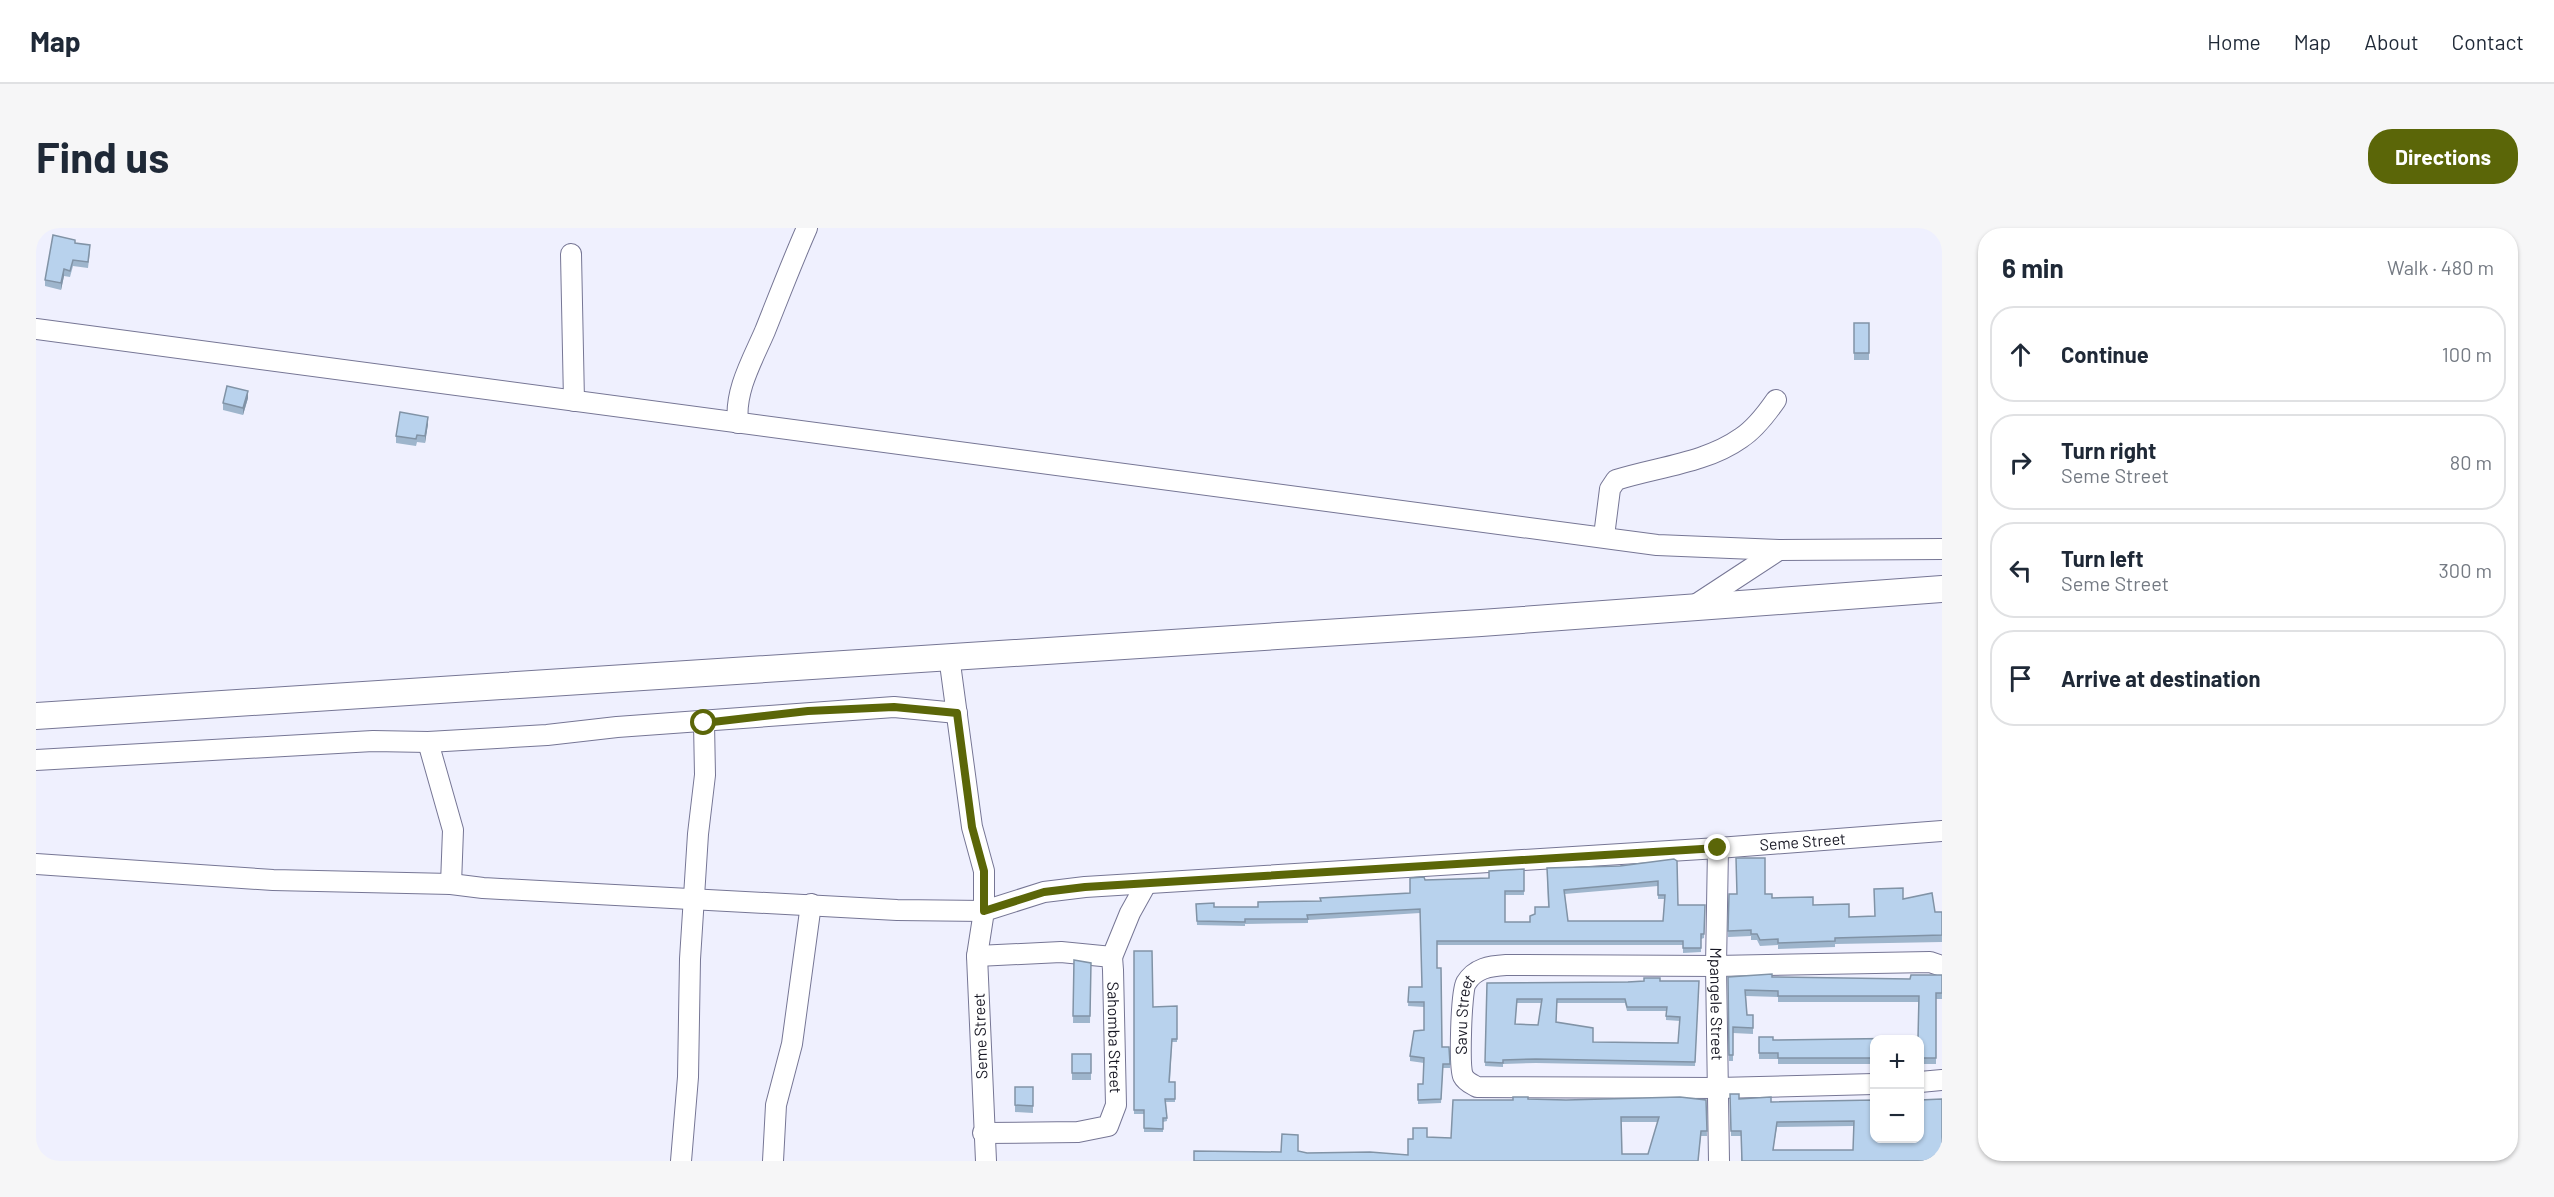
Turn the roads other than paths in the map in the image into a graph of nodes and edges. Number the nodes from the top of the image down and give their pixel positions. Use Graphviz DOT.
graph roads {
  1 [pos="807,228"];
  2 [pos="571,254"];
  3 [pos="36,328"];
  4 [pos="1776,400"];
  5 [pos="574,401"];
  6 [pos="738,423"];
  7 [pos="1604,536"];
  8 [pos="1942,549"];
  9 [pos="1779,550"];
  10 [pos="1942,589"];
  11 [pos="1692,607"];
  12 [pos="949,656"];
  13 [pos="957,713"];
  14 [pos="36,716"];
  15 [pos="704,723"];
  16 [pos="428,742"];
  17 [pos="36,760"];
  18 [pos="1942,831"];
  19 [pos="1718,848"];
  20 [pos="36,864"];
  21 [pos="452,884"];
  22 [pos="1145,886"];
  23 [pos="694,898"];
  24 [pos="811,904"];
  25 [pos="984,911"];
  26 [pos="977,956"];
  27 [pos="1112,957"];
  28 [pos="1716,966"];
  29 [pos="1942,966"];
  30 [pos="1942,1080"];
  31 [pos="1924,1082"];
  32 [pos="1870,1084"];
  33 [pos="1718,1088"];
  34 [pos="983,1133"];
  35 [pos="681,1161"];
  36 [pos="773,1161"];
  37 [pos="986,1161"];
  38 [pos="1719,1161"];
  1 -- 6 [label="street"];
  2 -- 5 [label="street"];
  3 -- 5 [label="street"];
  4 -- 7 [label="street"];
  5 -- 6 [label="street"];
  6 -- 7 [label="street"];
  7 -- 9 [label="street"];
  8 -- 9 [label="street"];
  9 -- 11 [label="street"];
  10 -- 11 [label="main road"];
  11 -- 12 [label="main road"];
  12 -- 13 [label="street, Seme Street"];
  12 -- 14 [label="main road"];
  13 -- 15 [label="street"];
  13 -- 25 [label="street, Seme Street"];
  15 -- 16 [label="street"];
  15 -- 23 [label="street"];
  16 -- 17 [label="street"];
  16 -- 21 [label="street"];
  18 -- 19 [label="street, Seme Street"];
  19 -- 22 [label="street, Seme Street"];
  19 -- 28 [label="street, Mpangele Street"];
  20 -- 21 [label="street"];
  21 -- 23 [label="street"];
  22 -- 25 [label="street, Seme Street"];
  22 -- 27 [label="street"];
  23 -- 24 [label="street"];
  23 -- 35 [label="street"];
  24 -- 25 [label="street"];
  24 -- 36 [label="street"];
  25 -- 26 [label="street, Seme Street"];
  26 -- 27 [label="street"];
  26 -- 34 [label="street, Seme Street"];
  27 -- 34 [label="street, Sahomba Street"];
  28 -- 29 [label="street, Savu Street"];
  28 -- 33 [label="street, Mpangele Street"];
  28 -- 33 [label="street, Savu Street"];
  30 -- 31 [label="street"];
  32 -- 33 [label="street, Savu Street"];
  33 -- 38 [label="street, Mpangele Street"];
  34 -- 37 [label="street, Seme Street"];
}
